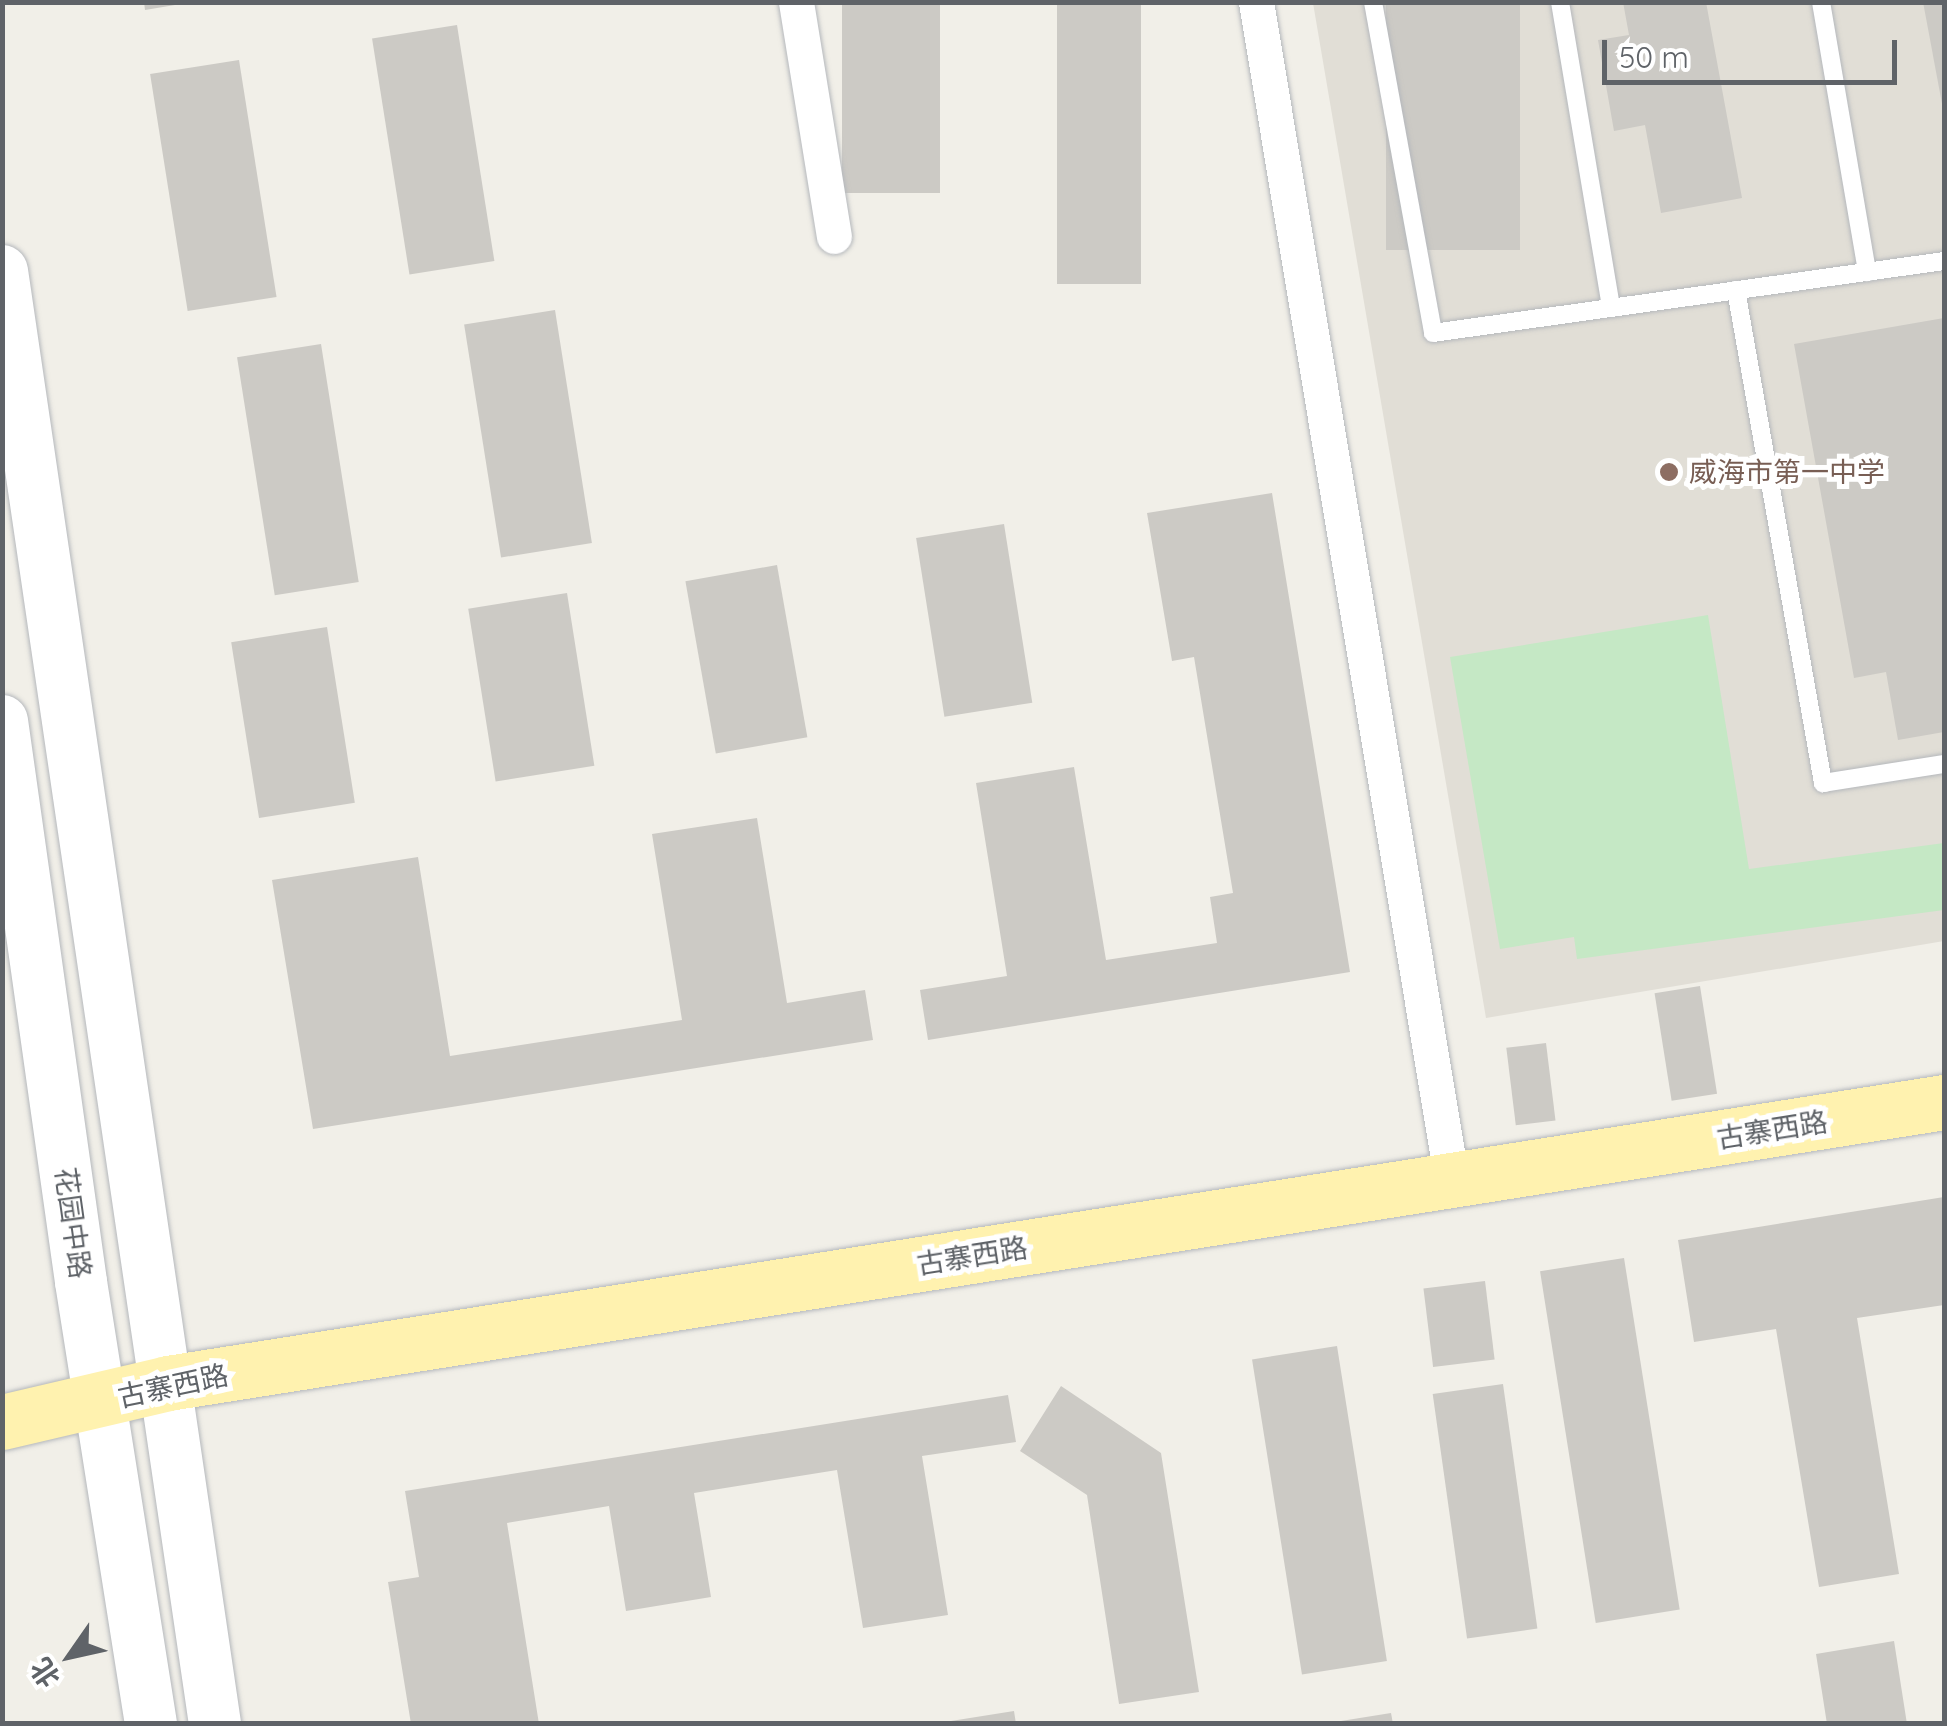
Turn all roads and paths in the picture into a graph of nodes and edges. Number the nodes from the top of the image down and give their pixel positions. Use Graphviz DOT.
graph roads {
  1 [pos="796,2"];
  2 [pos="1256,2"];
  3 [pos="1373,2"];
  4 [pos="1560,2"];
  5 [pos="1821,2"];
  6 [pos="834,236"];
  7 [pos="1944,261"];
  8 [pos="2,271"];
  9 [pos="1867,272"];
  10 [pos="1736,290"];
  11 [pos="1612,308"];
  12 [pos="2,721"];
  13 [pos="1944,764"];
  14 [pos="1944,1102"];
  15 [pos="1452,1182"];
  16 [pos="168,1383"];
  17 [pos="102,1401"];
  18 [pos="2,1422"];
  19 [pos="152,1724"];
  20 [pos="216,1724"];
  1 -- 6 [label="street"];
  2 -- 15 [label="street"];
  3 -- 11 [label="lane"];
  4 -- 11 [label="lane"];
  5 -- 9 [label="lane"];
  7 -- 9 [label="lane"];
  8 -- 16 [label="main road"];
  9 -- 10 [label="lane"];
  10 -- 11 [label="lane"];
  10 -- 13 [label="lane"];
  12 -- 17 [label="main road, 花园中路"];
  14 -- 15 [label="main road, 古寨西路"];
  15 -- 16 [label="main road, 古寨西路"];
  16 -- 17 [label="main road, 古寨西路"];
  16 -- 20 [label="main road"];
  17 -- 18 [label="main road, 古寨西路"];
  17 -- 19 [label="main road, 花园中路"];
}
